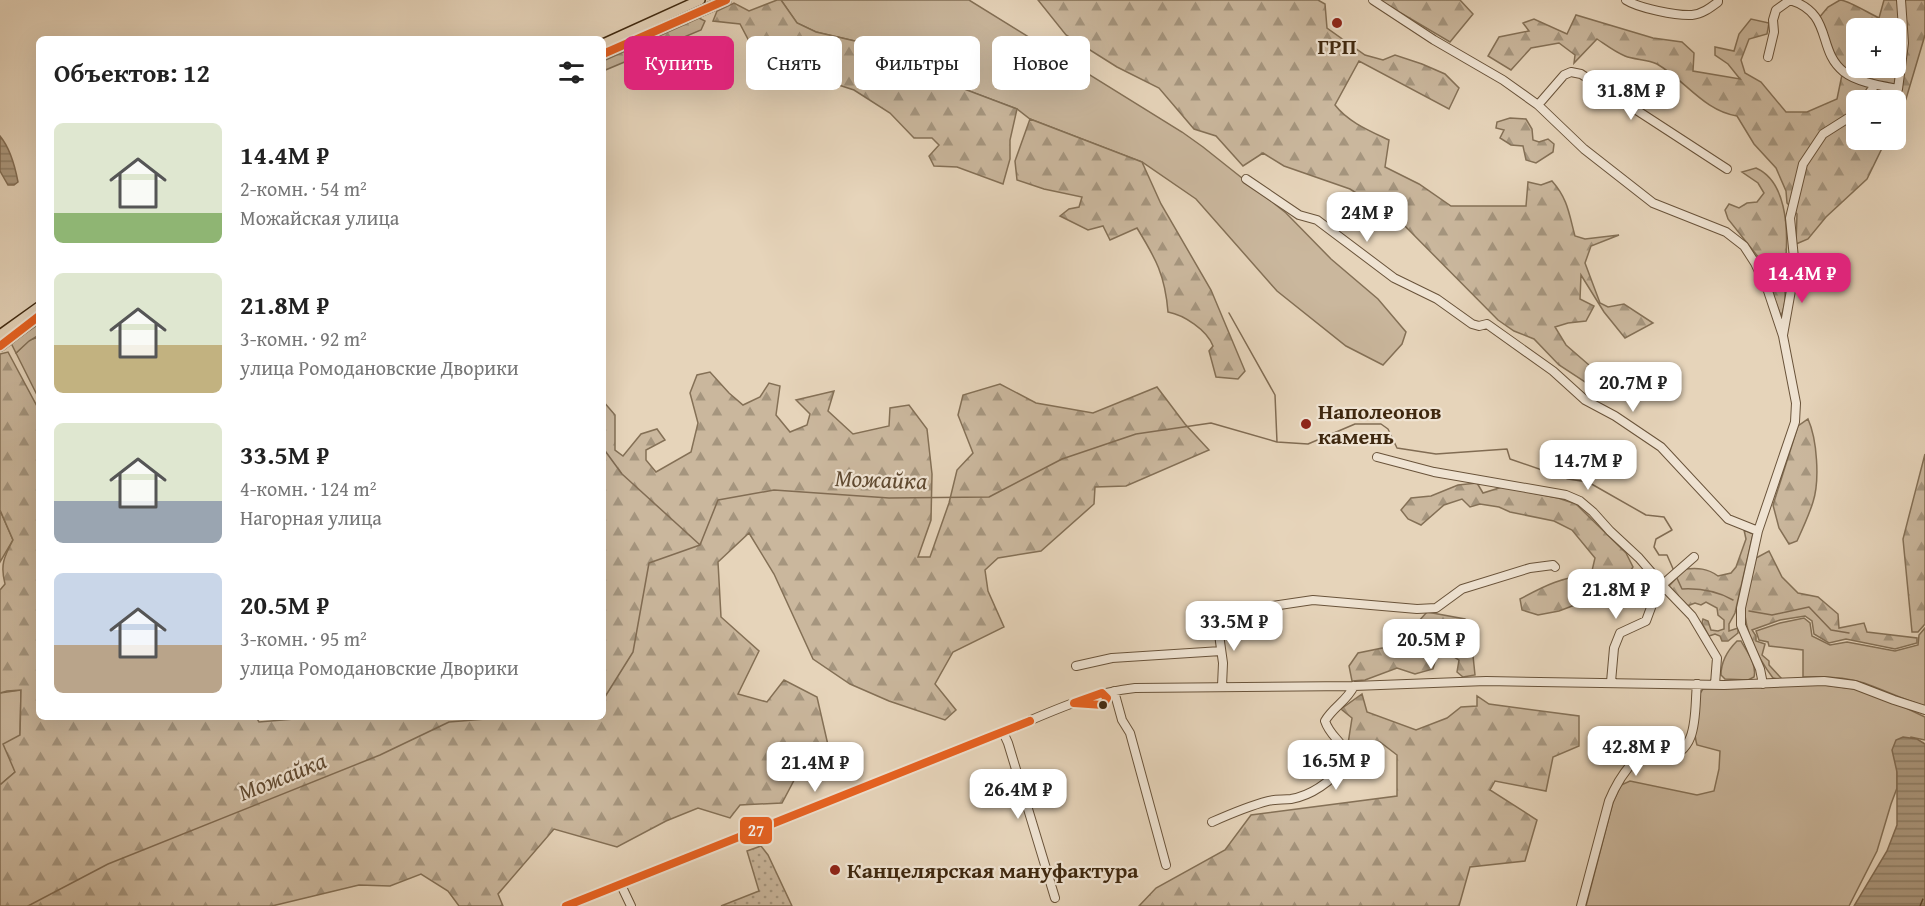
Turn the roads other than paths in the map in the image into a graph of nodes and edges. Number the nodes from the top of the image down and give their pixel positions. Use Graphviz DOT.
graph roads {
  1 [pos="726,0"];
  2 [pos="1373,0"];
  3 [pos="1626,0"];
  4 [pos="1901,0"];
  5 [pos="697,1"];
  6 [pos="1718,1"];
  7 [pos="606,43"];
  8 [pos="606,53"];
  9 [pos="1768,57"];
  10 [pos="1875,85"];
  11 [pos="1871,90"];
  12 [pos="1538,105"];
  13 [pos="1846,119"];
  14 [pos="1727,168"];
  15 [pos="1246,180"];
  16 [pos="36,309"];
  17 [pos="36,318"];
  18 [pos="0,335"];
  19 [pos="1783,336"];
  20 [pos="0,346"];
  21 [pos="1377,458"];
  22 [pos="1758,531"];
  23 [pos="1694,557"];
  24 [pos="1555,567"];
  25 [pos="1664,587"];
  26 [pos="1221,651"];
  27 [pos="1076,666"];
  28 [pos="1611,682"];
  29 [pos="1697,684"];
  30 [pos="1715,684"];
  31 [pos="1763,684"];
  32 [pos="1222,686"];
  33 [pos="1354,686"];
  34 [pos="1114,690"];
  35 [pos="1925,710"];
  36 [pos="1003,732"];
  37 [pos="1212,822"];
  38 [pos="1166,865"];
  39 [pos="621,885"];
  40 [pos="1055,898"];
  41 [pos="566,906"];
  42 [pos="631,906"];
  43 [pos="1581,906"];
  1 -- 8 [label="main road"];
  2 -- 12 [label="street"];
  3 -- 6 [label="street"];
  4 -- 10 [label="street"];
  5 -- 7 [label="main road"];
  9 -- 10 [label="street"];
  10 -- 11 [label="street"];
  12 -- 14 [label="street"];
  12 -- 19 [label="street"];
  13 -- 19 [label="street"];
  15 -- 22 [label="street"];
  16 -- 18 [label="main road"];
  17 -- 20 [label="main road"];
  19 -- 22 [label="street"];
  21 -- 25 [label="street"];
  22 -- 31 [label="street"];
  23 -- 25 [label="street"];
  24 -- 26 [label="street"];
  25 -- 28 [label="street"];
  25 -- 30 [label="street"];
  26 -- 27 [label="street"];
  26 -- 32 [label="street"];
  28 -- 29 [label="street"];
  28 -- 33 [label="street"];
  29 -- 30 [label="street"];
  29 -- 43 [label="street"];
  30 -- 31 [label="street"];
  31 -- 35 [label="street"];
  32 -- 33 [label="street"];
  32 -- 34 [label="street"];
  33 -- 37 [label="street"];
  34 -- 36 [label="street"];
  34 -- 38 [label="street"];
  36 -- 39 [label="street"];
  36 -- 40 [label="street"];
  39 -- 41 [label="street"];
  39 -- 42 [label="street"];
}
